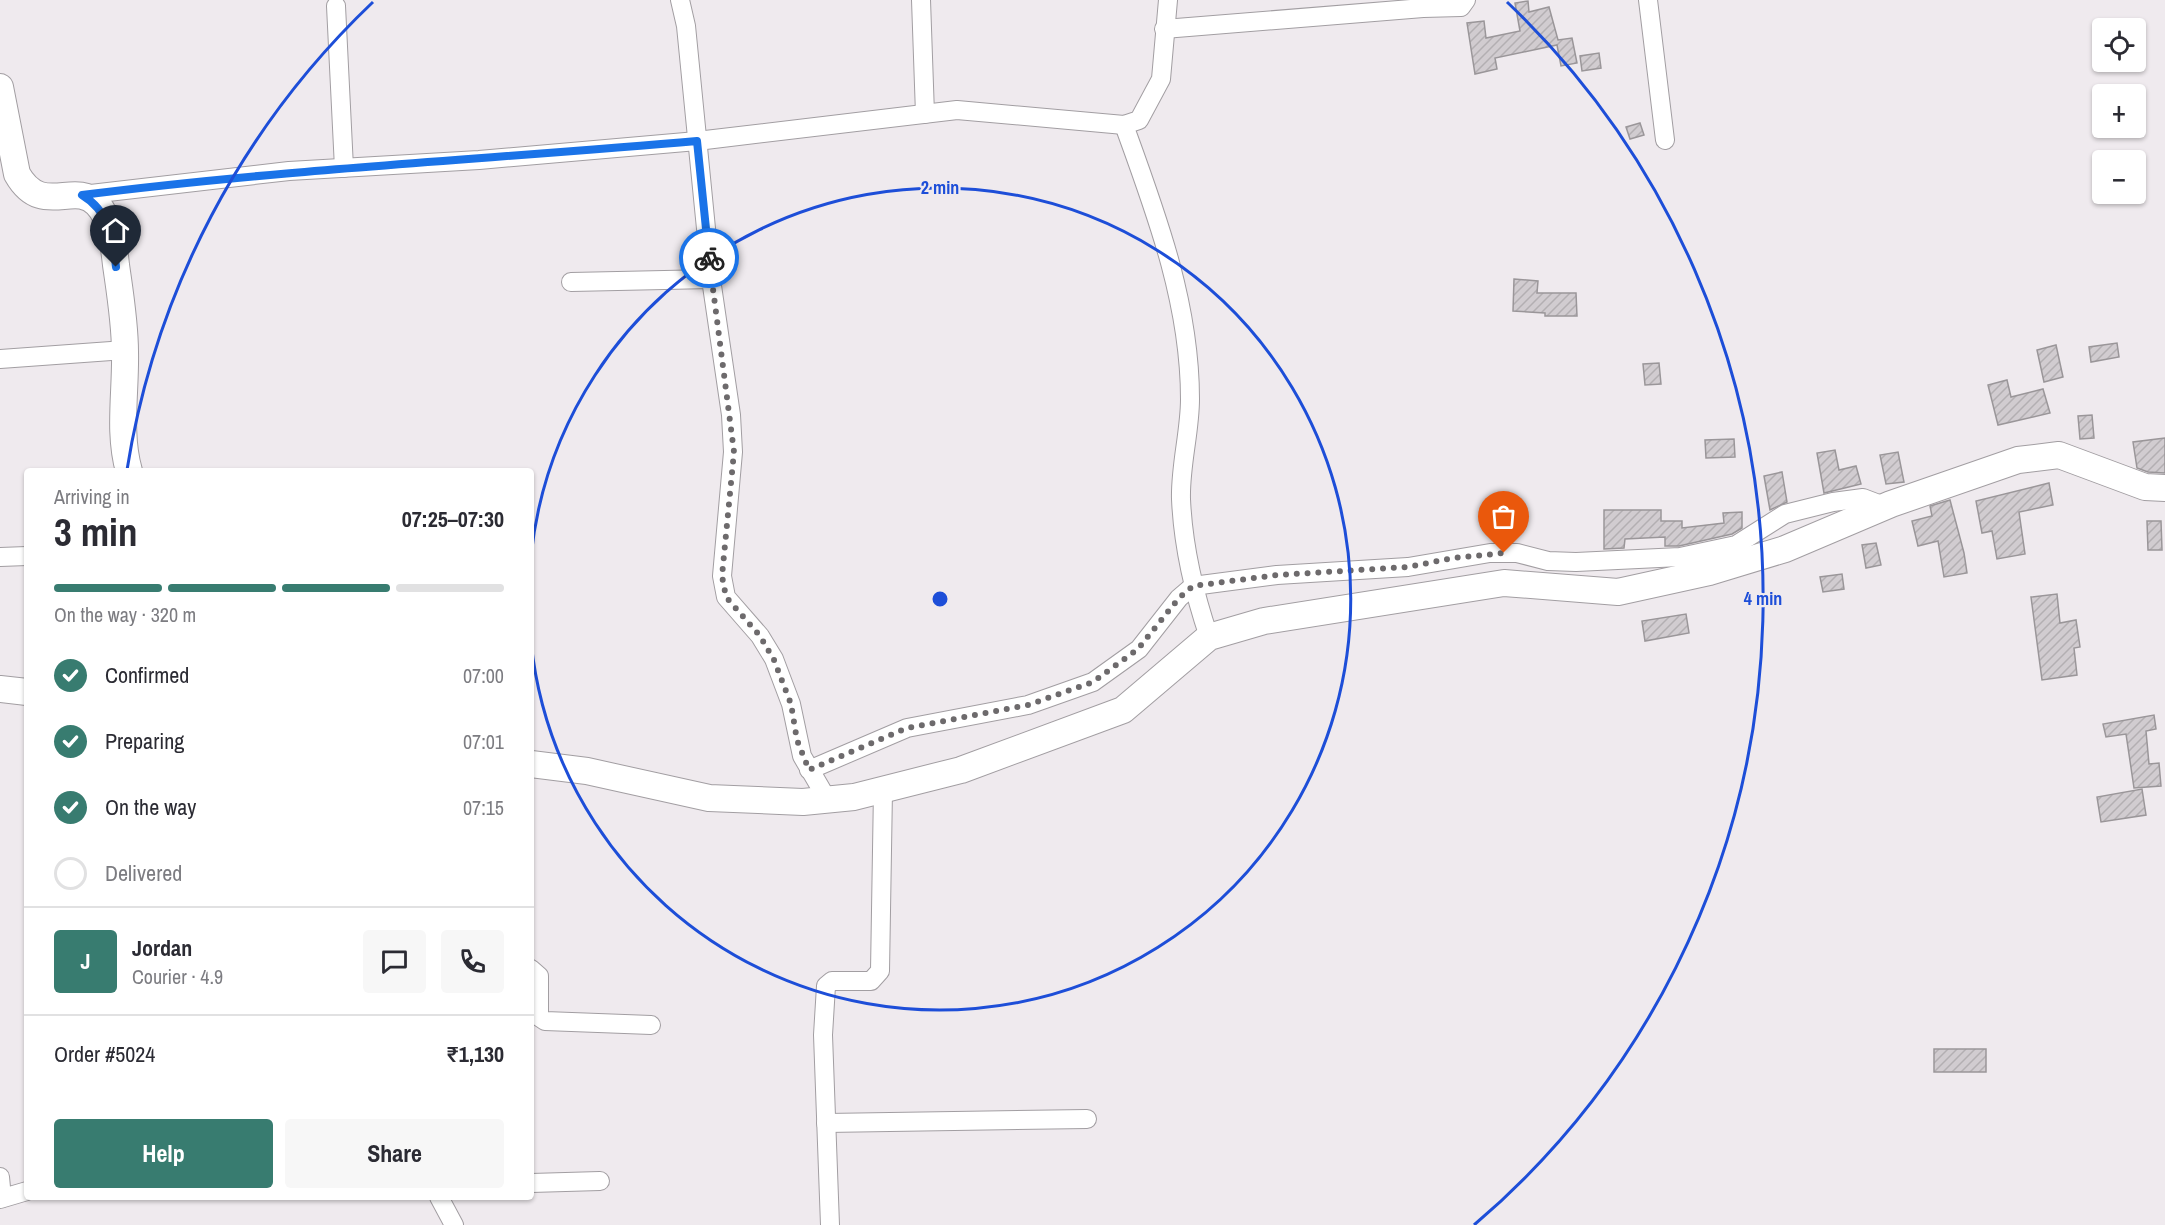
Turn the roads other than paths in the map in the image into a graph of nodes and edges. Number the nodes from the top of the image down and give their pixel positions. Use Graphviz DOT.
graph roads {
  1 [pos="680,0"];
  2 [pos="921,0"];
  3 [pos="1168,0"];
  4 [pos="1466,0"];
  5 [pos="1648,0"];
  6 [pos="336,6"];
  7 [pos="1164,28"];
  8 [pos="0,87"];
  9 [pos="925,114"];
  10 [pos="1124,125"];
  11 [pos="1665,140"];
  12 [pos="697,141"];
  13 [pos="344,168"];
  14 [pos="8,175"];
  15 [pos="82,195"];
  16 [pos="711,279"];
  17 [pos="571,282"];
  18 [pos="125,350"];
  19 [pos="0,358"];
  20 [pos="128,468"];
  21 [pos="2165,488"];
  22 [pos="1884,507"];
  23 [pos="24,556"];
  24 [pos="0,557"];
  25 [pos="1193,586"];
  26 [pos="1209,637"];
  27 [pos="0,689"];
  28 [pos="24,692"];
  29 [pos="534,764"];
  30 [pos="809,770"];
  31 [pos="883,790"];
  32 [pos="827,799"];
  33 [pos="534,972"];
  34 [pos="651,1025"];
  35 [pos="1087,1119"];
  36 [pos="826,1123"];
  37 [pos="0,1177"];
  38 [pos="600,1181"];
  39 [pos="534,1183"];
  40 [pos="24,1192"];
  41 [pos="1,1198"];
  42 [pos="441,1200"];
  43 [pos="454,1225"];
  44 [pos="830,1225"];
  1 -- 12 [label="street"];
  2 -- 9 [label="street"];
  3 -- 7 [label="street"];
  4 -- 7 [label="street"];
  5 -- 11 [label="street"];
  6 -- 13 [label="street"];
  7 -- 10 [label="street"];
  8 -- 14 [label="street"];
  9 -- 10 [label="street"];
  9 -- 12 [label="street"];
  10 -- 25 [label="street"];
  12 -- 13 [label="street"];
  12 -- 16 [label="street"];
  13 -- 15 [label="street"];
  14 -- 15 [label="street"];
  15 -- 18 [label="street"];
  16 -- 17 [label="street"];
  16 -- 30 [label="street"];
  18 -- 19 [label="street"];
  18 -- 20 [label="street"];
  21 -- 22 [label="street"];
  22 -- 25 [label="street"];
  22 -- 26 [label="street"];
  23 -- 24 [label="street"];
  25 -- 26 [label="street"];
  25 -- 30 [label="street"];
  26 -- 31 [label="street"];
  27 -- 28 [label="street"];
  29 -- 32 [label="street"];
  30 -- 32 [label="street"];
  31 -- 32 [label="street"];
  31 -- 36 [label="street"];
  33 -- 34 [label="street"];
  35 -- 36 [label="street"];
  36 -- 44 [label="street"];
  37 -- 41 [label="street"];
  38 -- 39 [label="street"];
  40 -- 41 [label="street"];
  42 -- 43 [label="street"];
}
